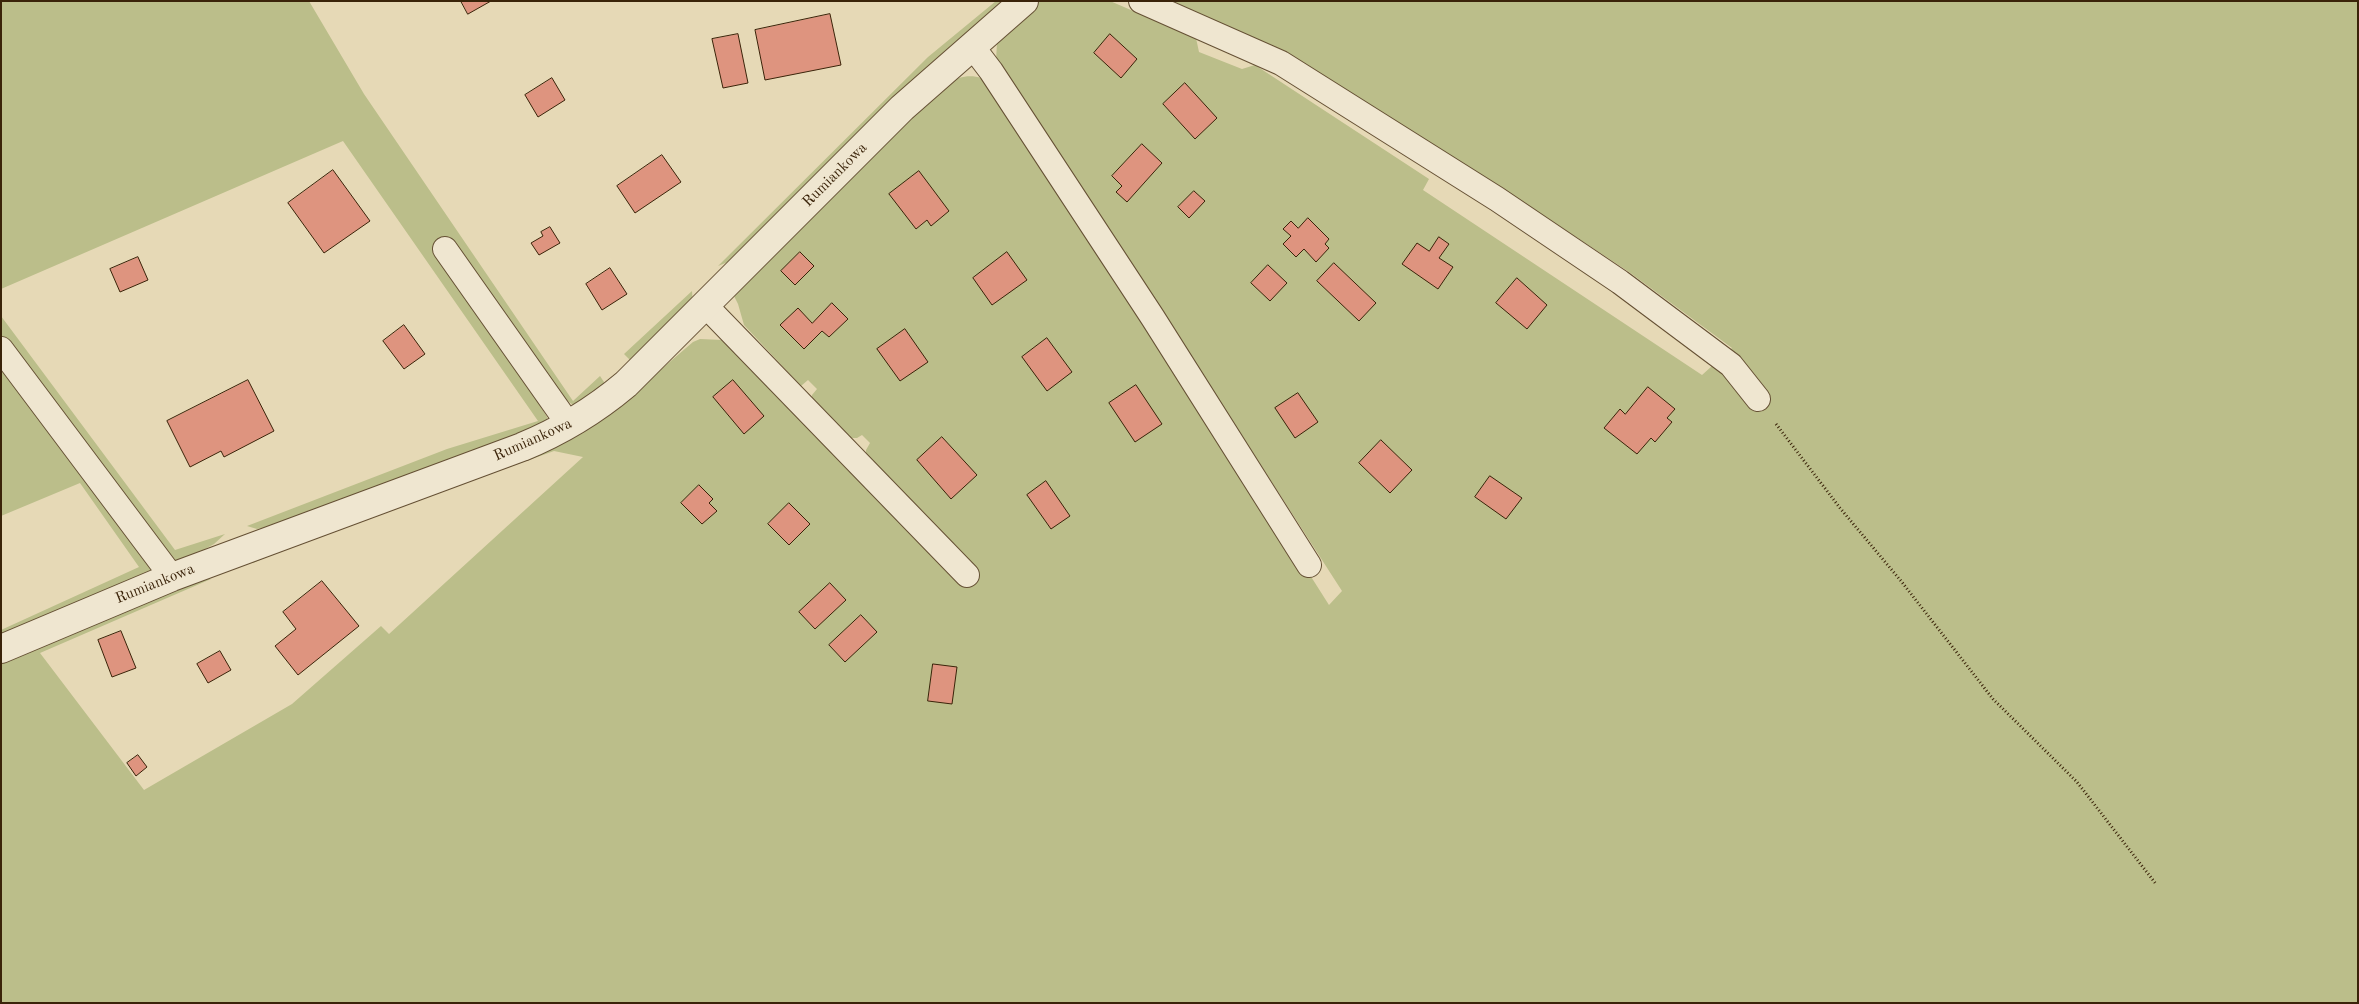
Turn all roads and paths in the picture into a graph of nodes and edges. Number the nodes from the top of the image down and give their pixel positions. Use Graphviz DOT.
graph roads {
  1 [pos="1024,1"];
  2 [pos="1141,1"];
  3 [pos="972,46"];
  4 [pos="445,249"];
  5 [pos="706,306"];
  6 [pos="1,349"];
  7 [pos="1758,399"];
  8 [pos="569,425"];
  9 [pos="1309,565"];
  10 [pos="967,575"];
  11 [pos="172,577"];
  12 [pos="1,649"];
  13 [pos="2156,884"];
  1 -- 3 [label="street, Rumiankowa"];
  2 -- 7 [label="lane"];
  3 -- 5 [label="street, Rumiankowa"];
  3 -- 9 [label="lane"];
  4 -- 8 [label="lane"];
  5 -- 8 [label="street, Rumiankowa"];
  5 -- 10 [label="lane"];
  6 -- 11 [label="lane"];
  7 -- 13 [label="path"];
  8 -- 11 [label="street, Rumiankowa"];
  11 -- 12 [label="street, Rumiankowa"];
}
